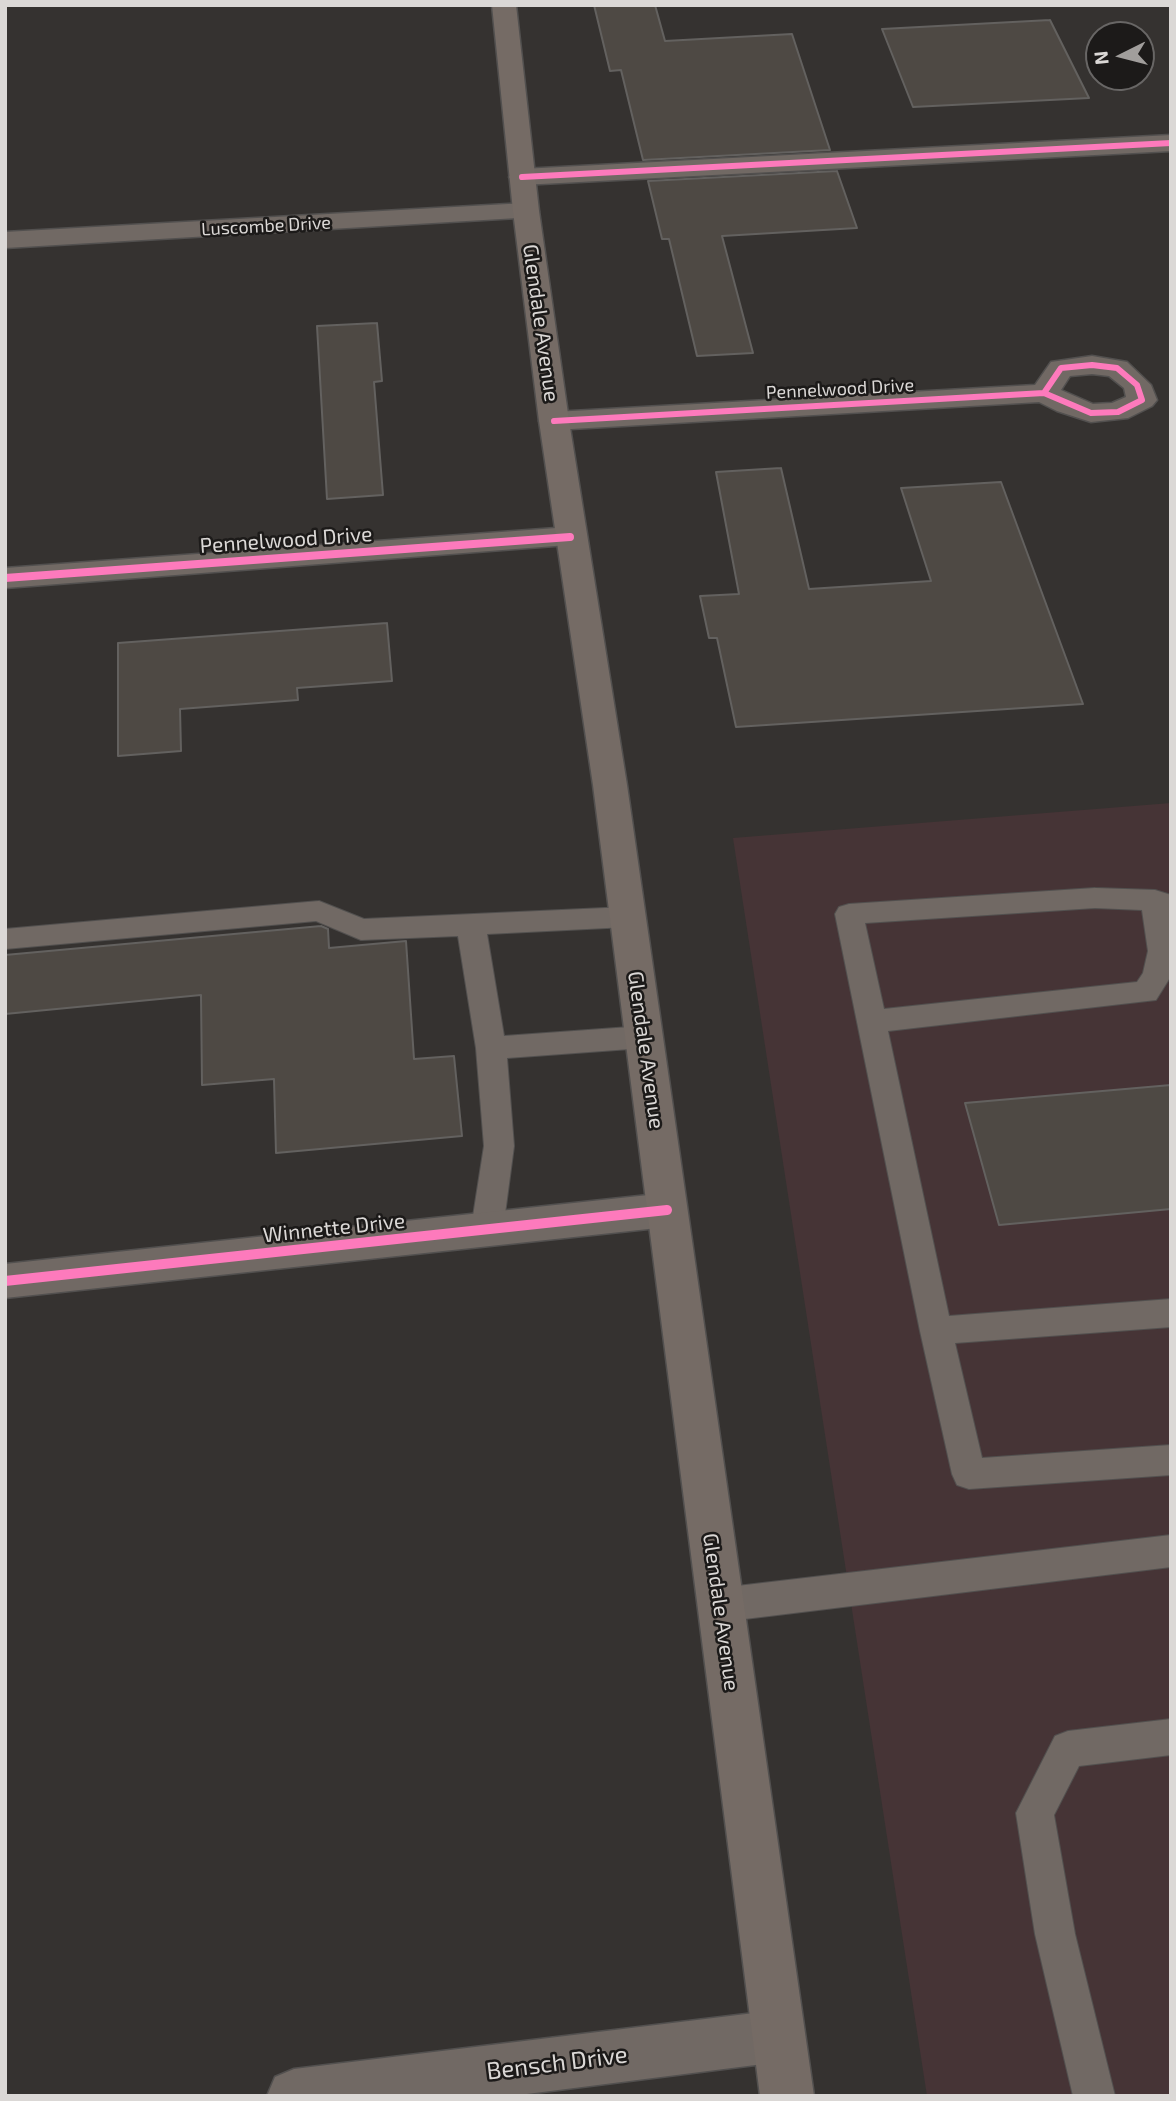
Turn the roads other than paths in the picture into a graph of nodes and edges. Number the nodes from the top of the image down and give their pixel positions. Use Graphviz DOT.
graph roads {
  1 [pos="504,5"];
  2 [pos="1171,143"];
  3 [pos="524,194"];
  4 [pos="5,240"];
  5 [pos="1044,393"];
  6 [pos="554,421"];
  7 [pos="570,537"];
  8 [pos="5,578"];
  9 [pos="1163,903"];
  10 [pos="627,917"];
  11 [pos="471,925"];
  12 [pos="5,939"];
  13 [pos="871,1022"];
  14 [pos="644,1037"];
  15 [pos="491,1048"];
  16 [pos="667,1210"];
  17 [pos="487,1229"];
  18 [pos="5,1282"];
  19 [pos="1171,1313"];
  20 [pos="936,1331"];
  21 [pos="1171,1460"];
  22 [pos="1171,1551"];
  23 [pos="720,1605"];
  24 [pos="1171,1738"];
  25 [pos="779,2036"];
  26 [pos="294,2096"];
  27 [pos="787,2096"];
  28 [pos="1094,2096"];
  1 -- 3 [label="main road, Glendale Avenue"];
  2 -- 3 [label="street, Luscombe Drive"];
  3 -- 4 [label="street, Luscombe Drive"];
  3 -- 6 [label="main road, Glendale Avenue"];
  5 -- 6 [label="street, Pennelwood Drive"];
  6 -- 7 [label="main road, Glendale Avenue"];
  7 -- 8 [label="street, Pennelwood Drive"];
  7 -- 10 [label="main road, Glendale Avenue"];
  9 -- 13 [label="lane"];
  9 -- 13 [label="lane"];
  10 -- 11 [label="lane"];
  10 -- 14 [label="main road, Glendale Avenue"];
  11 -- 12 [label="lane"];
  11 -- 15 [label="lane"];
  13 -- 20 [label="lane"];
  14 -- 15 [label="lane"];
  14 -- 16 [label="main road, Glendale Avenue"];
  15 -- 17 [label="lane"];
  16 -- 17 [label="street, Winnette Drive"];
  16 -- 23 [label="main road, Glendale Avenue"];
  17 -- 18 [label="street, Winnette Drive"];
  19 -- 20 [label="lane"];
  20 -- 21 [label="lane"];
  22 -- 23 [label="lane"];
  23 -- 25 [label="main road, Glendale Avenue"];
  24 -- 28 [label="lane"];
  25 -- 26 [label="street, Bensch Drive"];
  25 -- 27 [label="main road, Glendale Avenue"];
}
